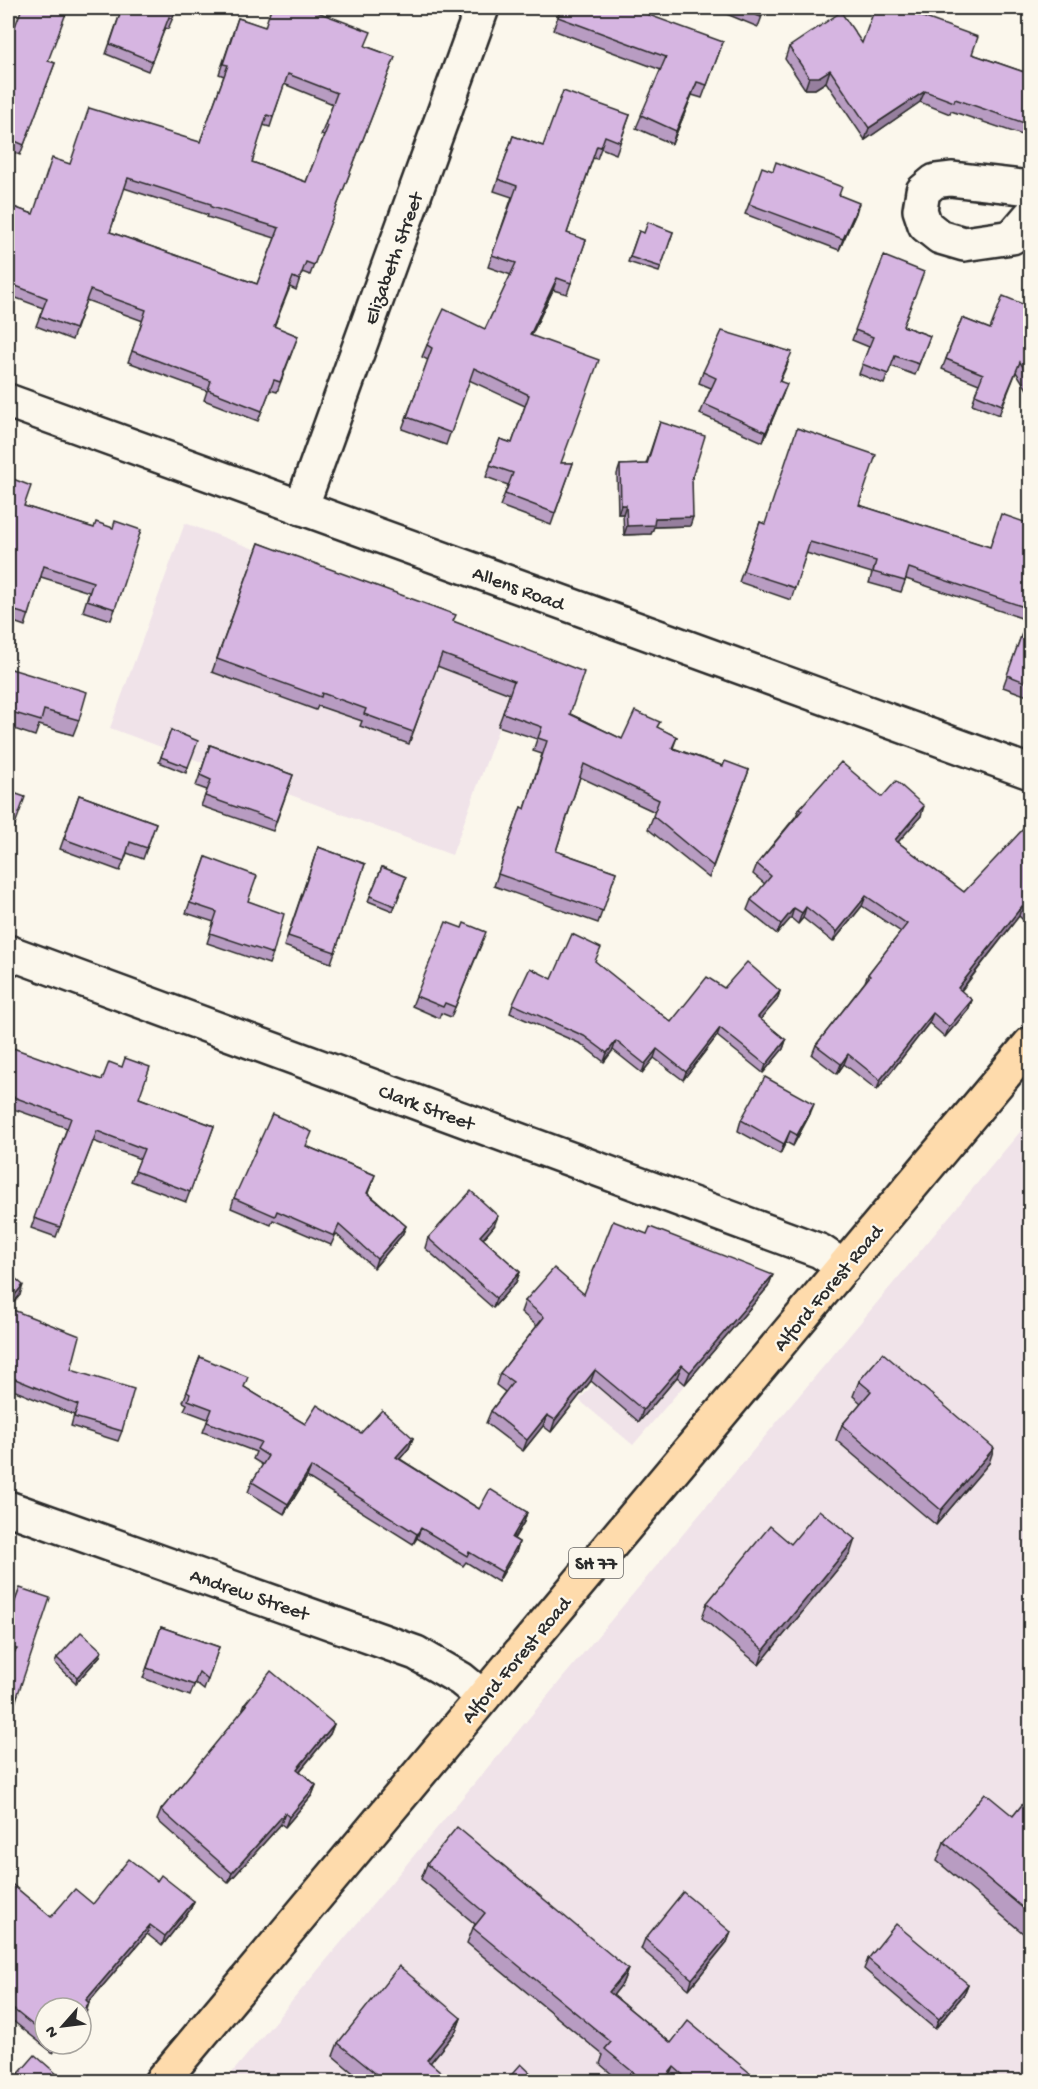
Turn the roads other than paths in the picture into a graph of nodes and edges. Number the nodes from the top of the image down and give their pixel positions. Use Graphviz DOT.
graph roads {
  1 [pos="480,8"];
  2 [pos="1030,188"];
  3 [pos="1030,216"];
  4 [pos="8,401"];
  5 [pos="301,508"];
  6 [pos="1030,772"];
  7 [pos="8,952"];
  8 [pos="1030,1044"];
  9 [pos="844,1267"];
  10 [pos="8,1508"];
  11 [pos="483,1697"];
  12 [pos="161,2082"];
  1 -- 5 [label="street, Elizabeth Street"];
  2 -- 3 [label="street"];
  4 -- 5 [label="street, Allens Road"];
  5 -- 6 [label="street, Allens Road"];
  7 -- 9 [label="street, Clark Street"];
  8 -- 9 [label="main road, Alford Forest Road / SH 77"];
  9 -- 11 [label="main road, Alford Forest Road / SH 77"];
  10 -- 11 [label="street, Andrew Street"];
  11 -- 12 [label="main road, Alford Forest Road / SH 77"];
}
